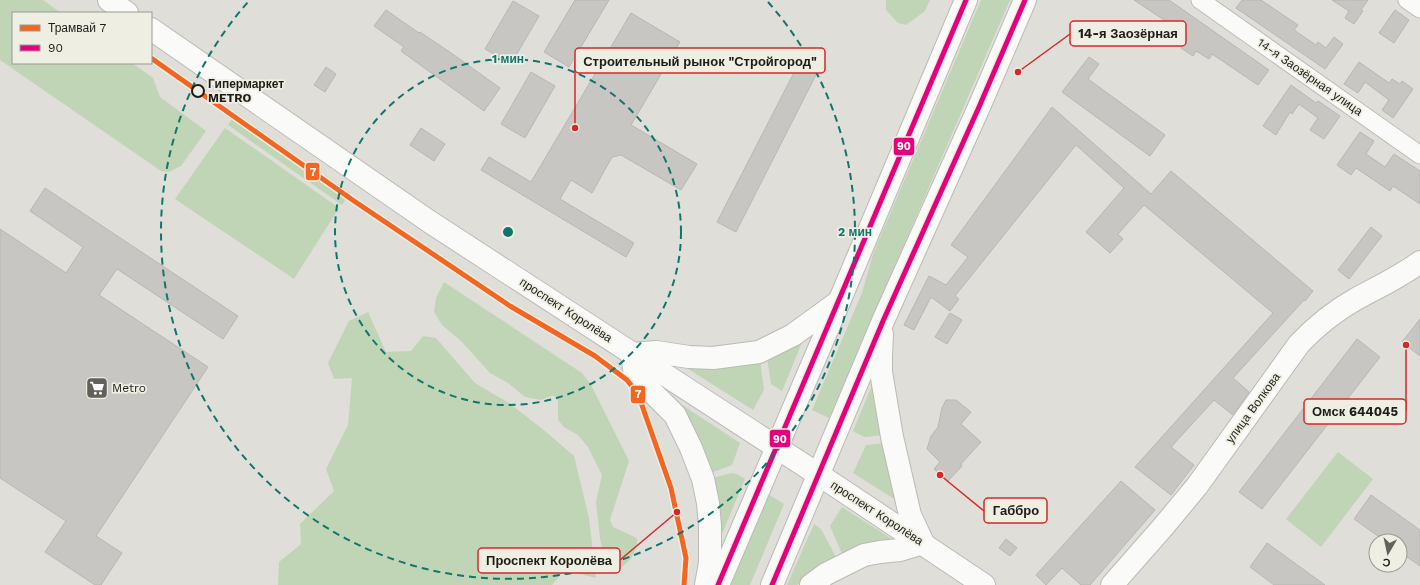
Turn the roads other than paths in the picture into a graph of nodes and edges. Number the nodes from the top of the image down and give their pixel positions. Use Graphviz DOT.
graph roads {
  1 [pos="109,0"];
  2 [pos="966,0"];
  3 [pos="1025,0"];
  4 [pos="1200,0"];
  5 [pos="1407,0"];
  6 [pos="1420,9"];
  7 [pos="127,12"];
  8 [pos="152,30"];
  9 [pos="1420,154"];
  10 [pos="1420,262"];
  11 [pos="839,302"];
  12 [pos="883,321"];
  13 [pos="632,354"];
  14 [pos="777,447"];
  15 [pos="818,474"];
  16 [pos="923,543"];
  17 [pos="706,585"];
  18 [pos="718,585"];
  19 [pos="772,585"];
  20 [pos="811,585"];
  21 [pos="984,585"];
  22 [pos="1112,585"];
  1 -- 7 [label="main road"];
  2 -- 11 [label="main road"];
  3 -- 12 [label="main road"];
  4 -- 9 [label="street, 14-я Заозёрная улица"];
  5 -- 6 [label="street"];
  8 -- 13 [label="main road, проспект Королёва"];
  10 -- 22 [label="main road, улица Волкова"];
  11 -- 13 [label="main road"];
  11 -- 14 [label="main road"];
  12 -- 15 [label="main road"];
  12 -- 16 [label="main road"];
  13 -- 14 [label="main road, проспект Королёва"];
  13 -- 17 [label="main road"];
  14 -- 15 [label="main road, проспект Королёва"];
  14 -- 18 [label="main road"];
  15 -- 16 [label="main road, проспект Королёва"];
  15 -- 19 [label="main road"];
  16 -- 20 [label="main road"];
  16 -- 21 [label="main road, проспект Королёва"];
}
